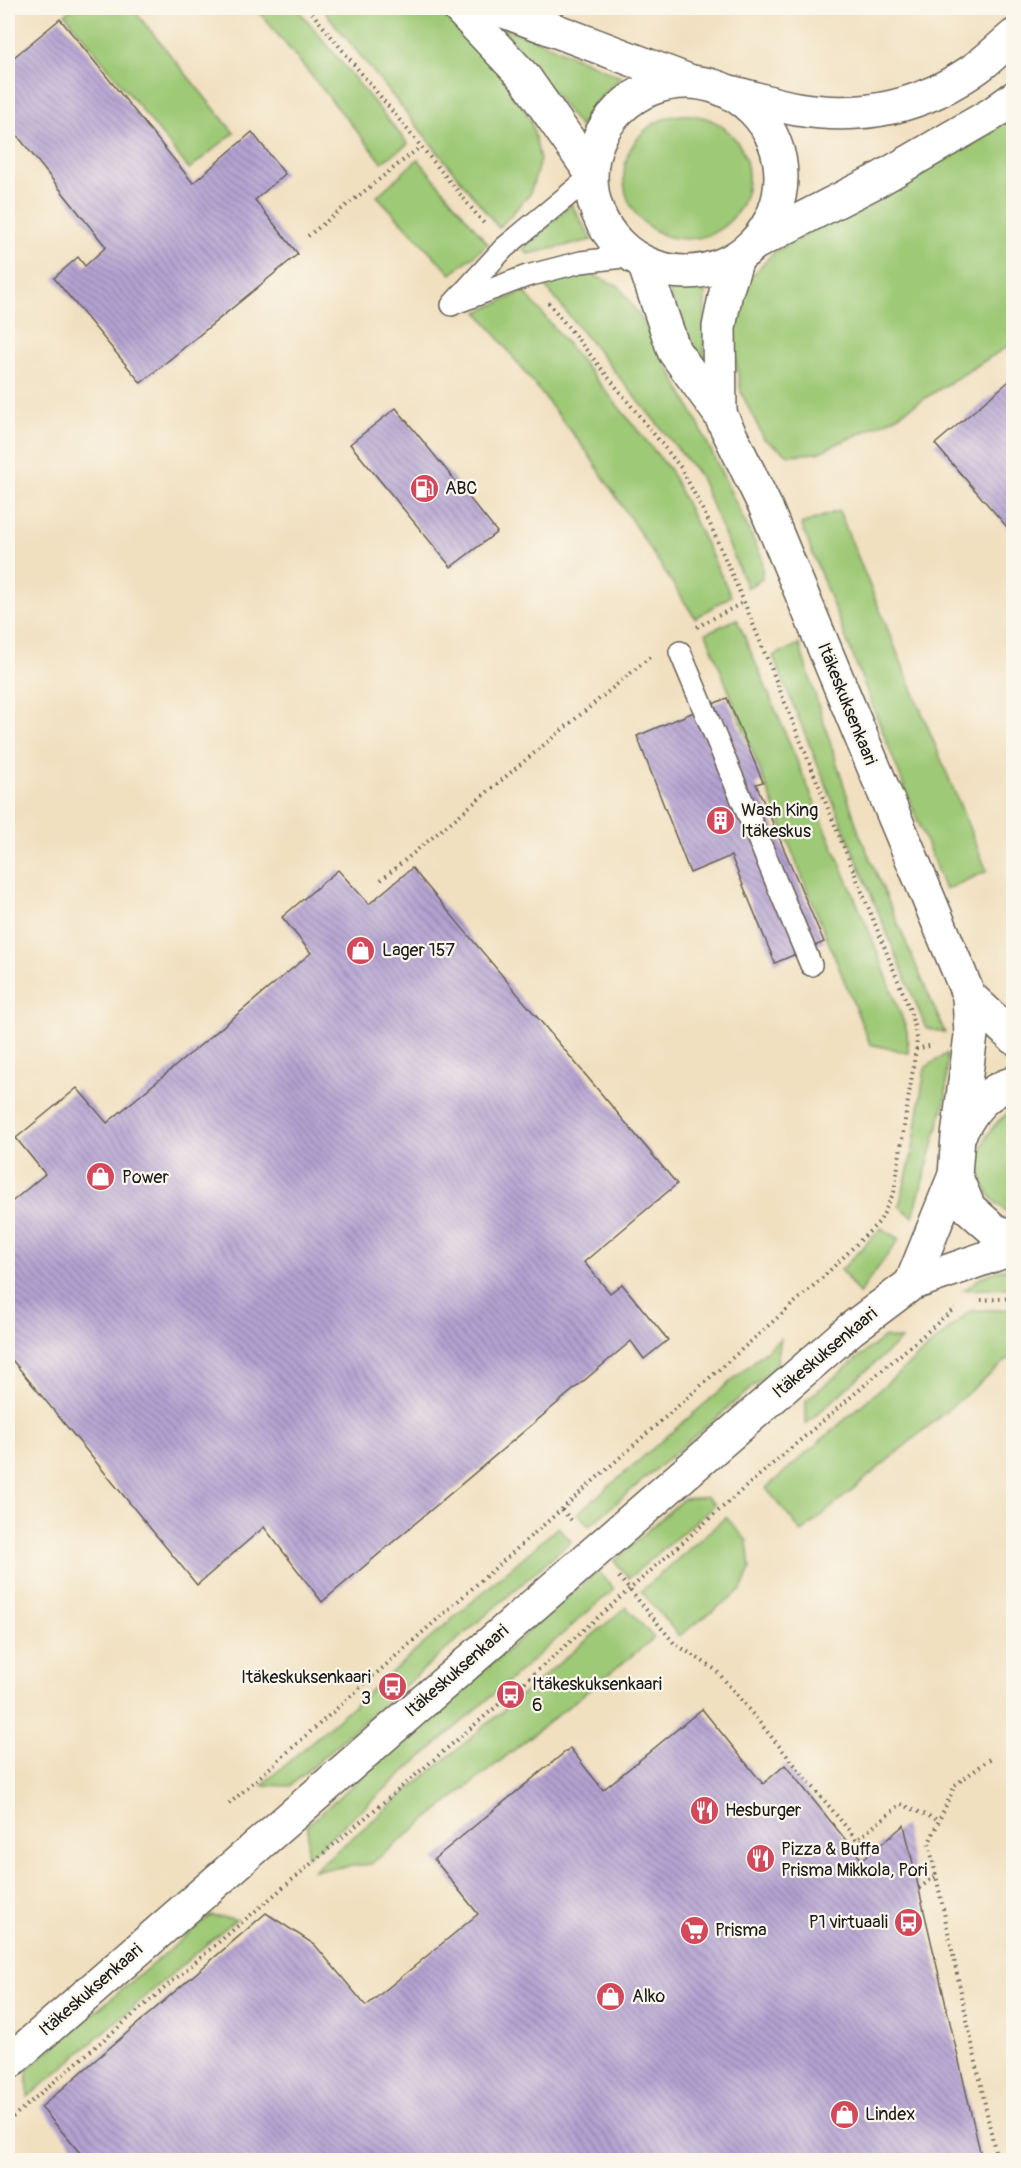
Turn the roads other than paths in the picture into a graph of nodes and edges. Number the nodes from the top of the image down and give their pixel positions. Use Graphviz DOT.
graph roads {
  1 [pos="459,8"];
  2 [pos="496,8"];
  3 [pos="1014,36"];
  4 [pos="689,81"];
  5 [pos="730,92"];
  6 [pos="1014,98"];
  7 [pos="590,174"];
  8 [pos="747,250"];
  9 [pos="637,259"];
  10 [pos="720,414"];
  11 [pos="680,652"];
  12 [pos="811,965"];
  13 [pos="969,996"];
  14 [pos="1014,1038"];
  15 [pos="1014,1083"];
  16 [pos="958,1136"];
  17 [pos="955,1175"];
  18 [pos="1014,1238"];
  19 [pos="1014,1248"];
  20 [pos="910,1284"];
  21 [pos="8,2062"];
  1 -- 7 [label="street"];
  2 -- 4 [label="street"];
  3 -- 5 [label="street"];
  4 -- 5 [label="street"];
  4 -- 7 [label="street"];
  5 -- 8 [label="street"];
  6 -- 8 [label="street"];
  7 -- 9 [label="street"];
  7 -- 9 [label="lane"];
  8 -- 9 [label="street"];
  8 -- 10 [label="street, Itäkeskuksenkaari"];
  9 -- 10 [label="street, Itäkeskuksenkaari"];
  10 -- 13 [label="street, Itäkeskuksenkaari"];
  11 -- 12 [label="lane"];
  13 -- 14 [label="street, Itäkeskuksenkaari"];
  13 -- 16 [label="street, Itäkeskuksenkaari"];
  15 -- 16 [label="street"];
  16 -- 17 [label="street, Itäkeskuksenkaari"];
  17 -- 18 [label="street"];
  17 -- 20 [label="street"];
  19 -- 20 [label="street, Itäkeskuksenkaari"];
  20 -- 21 [label="street, Itäkeskuksenkaari"];
}
